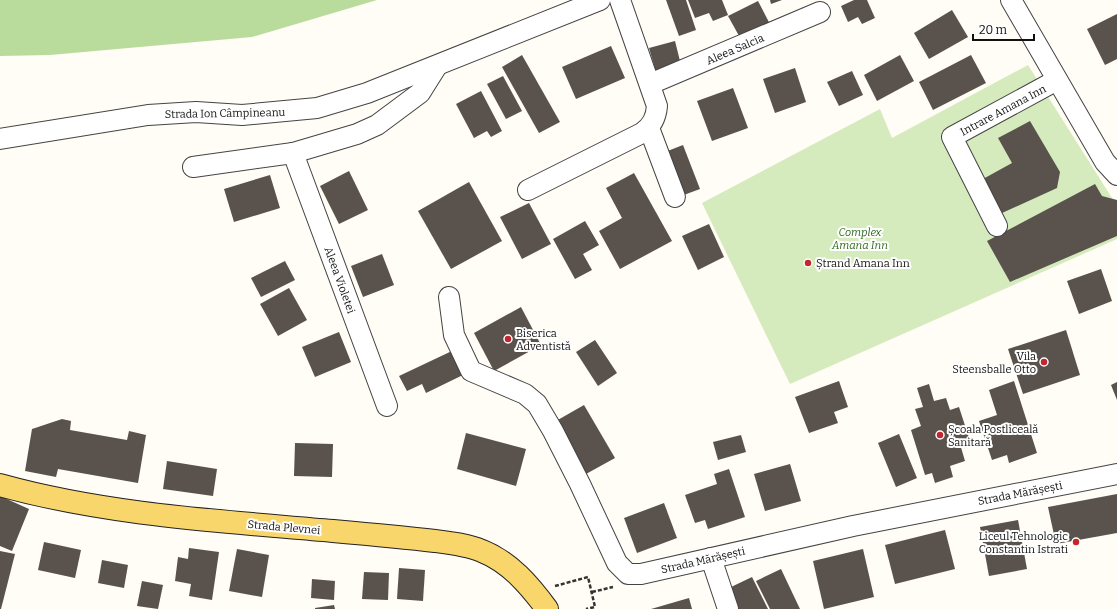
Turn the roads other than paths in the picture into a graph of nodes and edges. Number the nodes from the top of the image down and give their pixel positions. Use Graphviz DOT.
graph roads {
  1 [pos="600,0"];
  2 [pos="620,0"];
  3 [pos="1011,0"];
  4 [pos="820,12"];
  5 [pos="437,66"];
  6 [pos="1057,80"];
  7 [pos="650,84"];
  8 [pos="649,128"];
  9 [pos="0,139"];
  10 [pos="293,153"];
  11 [pos="193,167"];
  12 [pos="1117,175"];
  13 [pos="528,190"];
  14 [pos="675,197"];
  15 [pos="997,226"];
  16 [pos="449,297"];
  17 [pos="387,406"];
  18 [pos="1117,474"];
  19 [pos="0,485"];
  20 [pos="711,558"];
  21 [pos="547,609"];
  22 [pos="728,609"];
  1 -- 5 [label="street, Strada Ion Câmpineanu"];
  2 -- 7 [label="street"];
  3 -- 6 [label="street"];
  4 -- 7 [label="street, Aleea Salcia"];
  5 -- 9 [label="street, Strada Ion Câmpineanu"];
  5 -- 10 [label="street"];
  6 -- 12 [label="street"];
  6 -- 15 [label="street, Intrare Amana Inn"];
  7 -- 8 [label="street"];
  8 -- 13 [label="street"];
  8 -- 14 [label="street"];
  10 -- 11 [label="street"];
  10 -- 17 [label="street, Aleea Violetei"];
  16 -- 20 [label="street, Strada Mărășești"];
  18 -- 20 [label="street, Strada Mărășești"];
  19 -- 21 [label="main road, Strada Plevnei"];
  20 -- 22 [label="street"];
}
